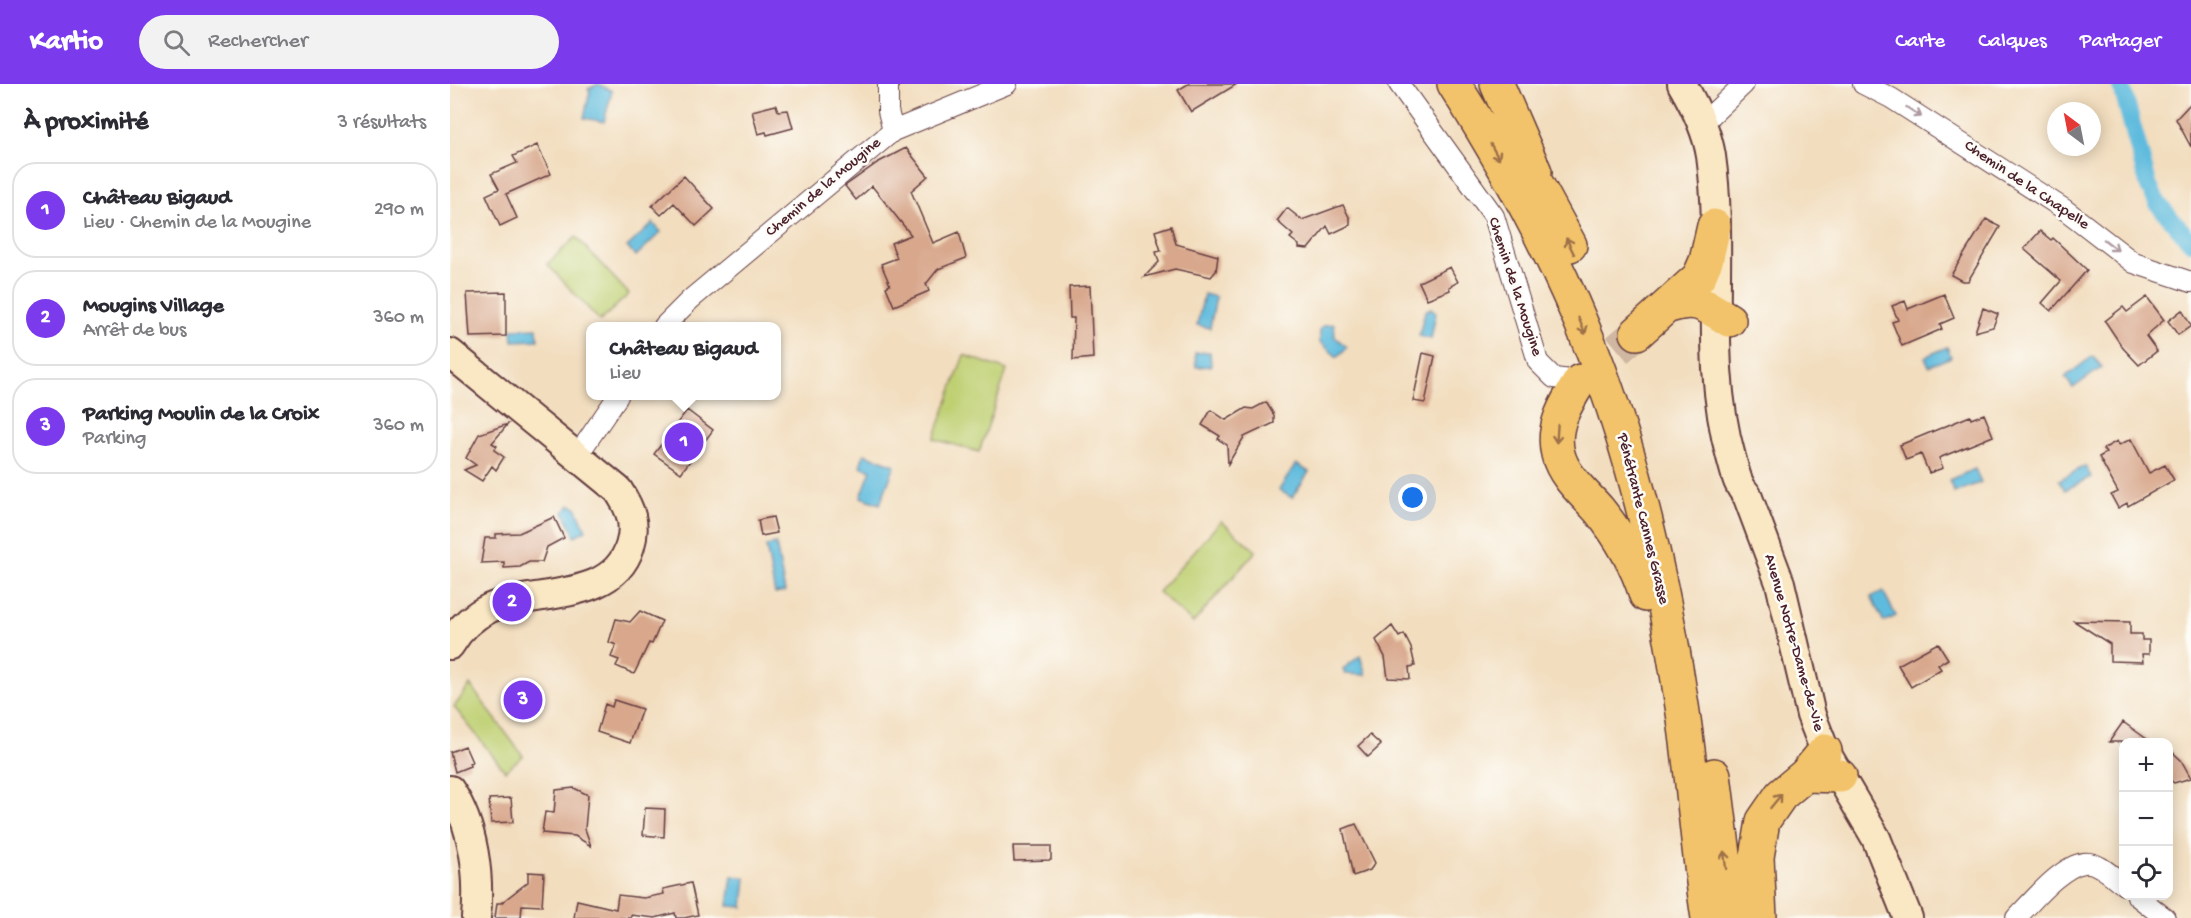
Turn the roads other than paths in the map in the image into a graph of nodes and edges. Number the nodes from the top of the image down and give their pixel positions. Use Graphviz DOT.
graph roads {
  1 [pos="888,84"];
  2 [pos="1007,84"];
  3 [pos="1399,84"];
  4 [pos="1454,84"];
  5 [pos="1480,84"];
  6 [pos="1497,84"];
  7 [pos="1682,84"];
  8 [pos="1698,84"];
  9 [pos="1744,84"];
  10 [pos="1863,84"];
  11 [pos="1708,120"];
  12 [pos="893,131"];
  13 [pos="1547,198"];
  14 [pos="1714,226"];
  15 [pos="2191,282"];
  16 [pos="1669,306"];
  17 [pos="1722,316"];
  18 [pos="669,322"];
  19 [pos="1637,333"];
  20 [pos="450,353"];
  21 [pos="1580,381"];
  22 [pos="615,400"];
  23 [pos="577,456"];
  24 [pos="450,645"];
  25 [pos="1823,767"];
  26 [pos="450,790"];
  27 [pos="1701,877"];
  28 [pos="2119,882"];
  29 [pos="2142,900"];
  30 [pos="476,918"];
  31 [pos="1708,918"];
  32 [pos="1732,918"];
  33 [pos="1760,918"];
  34 [pos="1908,918"];
  35 [pos="2016,918"];
  36 [pos="2165,918"];
  1 -- 12 [label="street"];
  2 -- 12 [label="street, Chemin de la Mougine"];
  3 -- 21 [label="street, Chemin de la Mougine"];
  4 -- 27 [label="highway, Pénétrante Cannes Grasse, one-way"];
  5 -- 13 [label="highway, Pénétrante Cannes Grasse"];
  6 -- 13 [label="highway"];
  7 -- 11 [label="main road, Avenue Notre-Dame-de-Vie"];
  8 -- 11 [label="main road, Avenue Notre-Dame-de-Vie"];
  9 -- 11 [label="street"];
  10 -- 15 [label="street, Chemin de la Chapelle, one-way"];
  11 -- 14 [label="main road, Avenue Notre-Dame-de-Vie"];
  11 -- 17 [label="main road, Avenue Notre-Dame-de-Vie"];
  12 -- 18 [label="street, Chemin de la Mougine"];
  32 -- 13 [label="highway, Pénétrante Cannes Grasse, one-way"];
  14 -- 16 [label="highway"];
  14 -- 17 [label="main road, Avenue Notre-Dame-de-Vie"];
  16 -- 17 [label="highway"];
  16 -- 19 [label="highway"];
  17 -- 25 [label="main road, Avenue Notre-Dame-de-Vie"];
  20 -- 23 [label="main road"];
  21 -- 27 [label="highway, one-way"];
  22 -- 23 [label="street"];
  23 -- 24 [label="main road"];
  33 -- 25 [label="highway, one-way"];
  25 -- 34 [label="main road, Avenue Notre-Dame-de-Vie"];
  26 -- 30 [label="main road"];
  27 -- 31 [label="highway, Pénétrante Cannes Grasse"];
  28 -- 35 [label="street"];
  29 -- 36 [label="street"];
}
